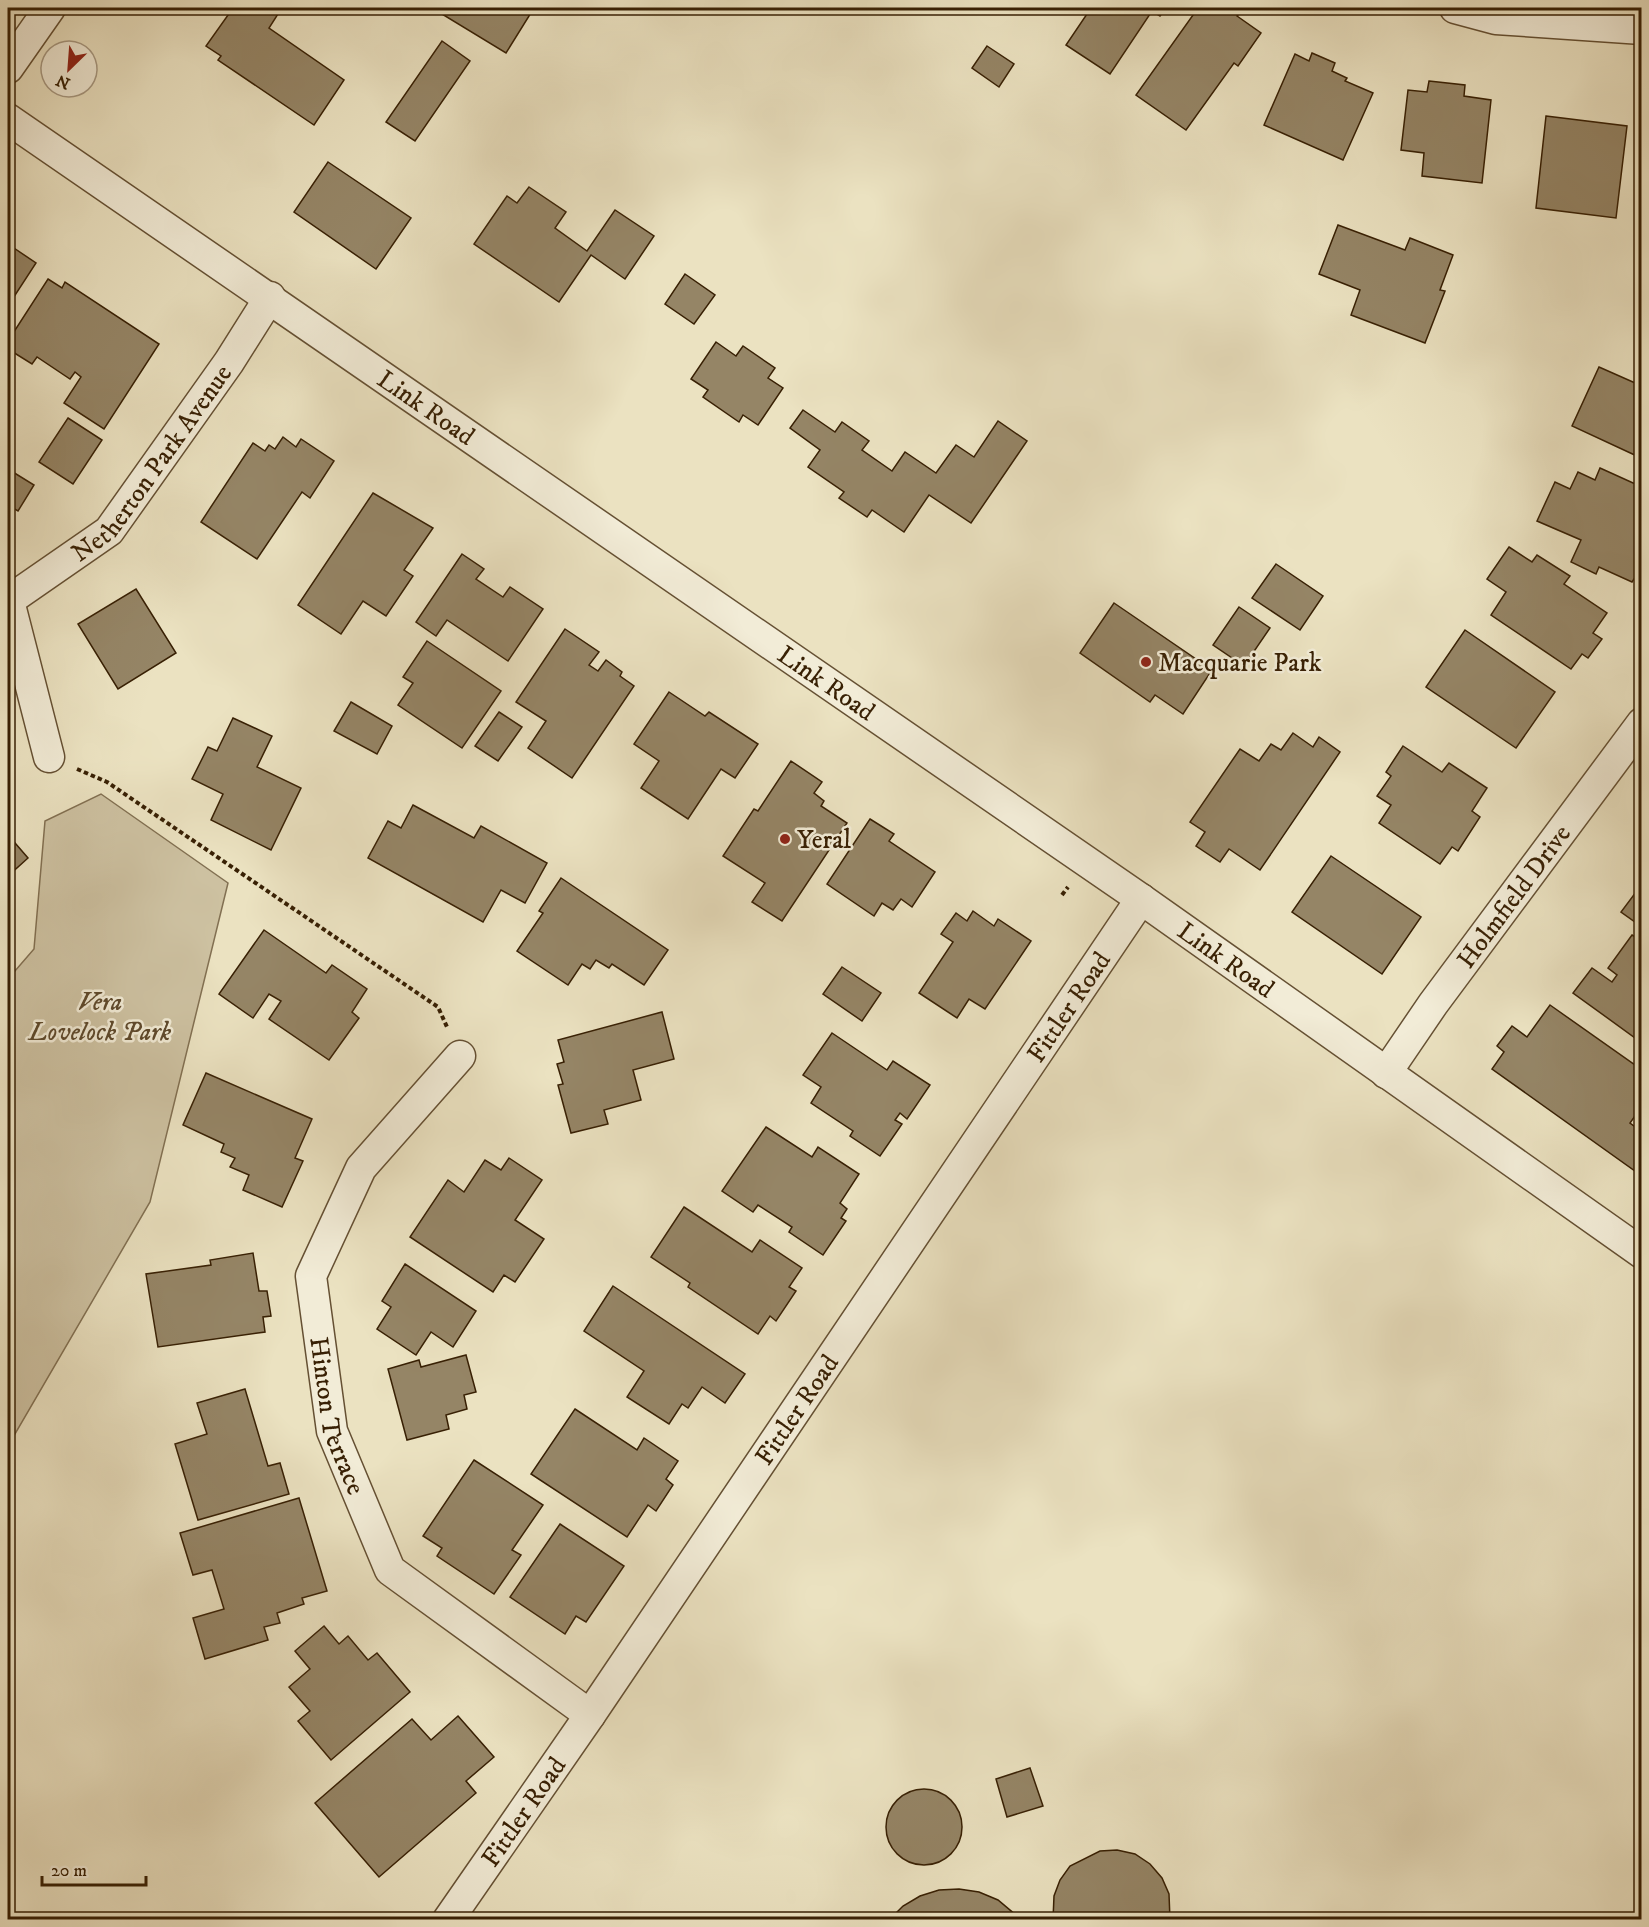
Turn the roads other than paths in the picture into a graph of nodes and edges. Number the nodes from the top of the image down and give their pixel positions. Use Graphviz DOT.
graph roads {
  1 [pos="50,8"];
  2 [pos="1455,8"];
  3 [pos="1641,29"];
  4 [pos="8,68"];
  5 [pos="8,119"];
  6 [pos="270,297"];
  7 [pos="8,601"];
  8 [pos="1641,723"];
  9 [pos="49,757"];
  10 [pos="1141,899"];
  11 [pos="460,1056"];
  12 [pos="1386,1073"];
  13 [pos="1641,1253"];
  14 [pos="591,1715"];
  15 [pos="448,1920"];
  1 -- 4 [label="street"];
  2 -- 3 [label="street"];
  5 -- 6 [label="street, Link Road"];
  6 -- 7 [label="street, Netherton Park Avenue"];
  6 -- 10 [label="street, Link Road"];
  7 -- 9 [label="street"];
  8 -- 12 [label="street, Holmfield Drive"];
  10 -- 12 [label="street, Link Road"];
  10 -- 14 [label="street, Fittler Road"];
  11 -- 14 [label="street, Hinton Terrace"];
  12 -- 13 [label="street, Link Road"];
  14 -- 15 [label="street, Fittler Road"];
}
